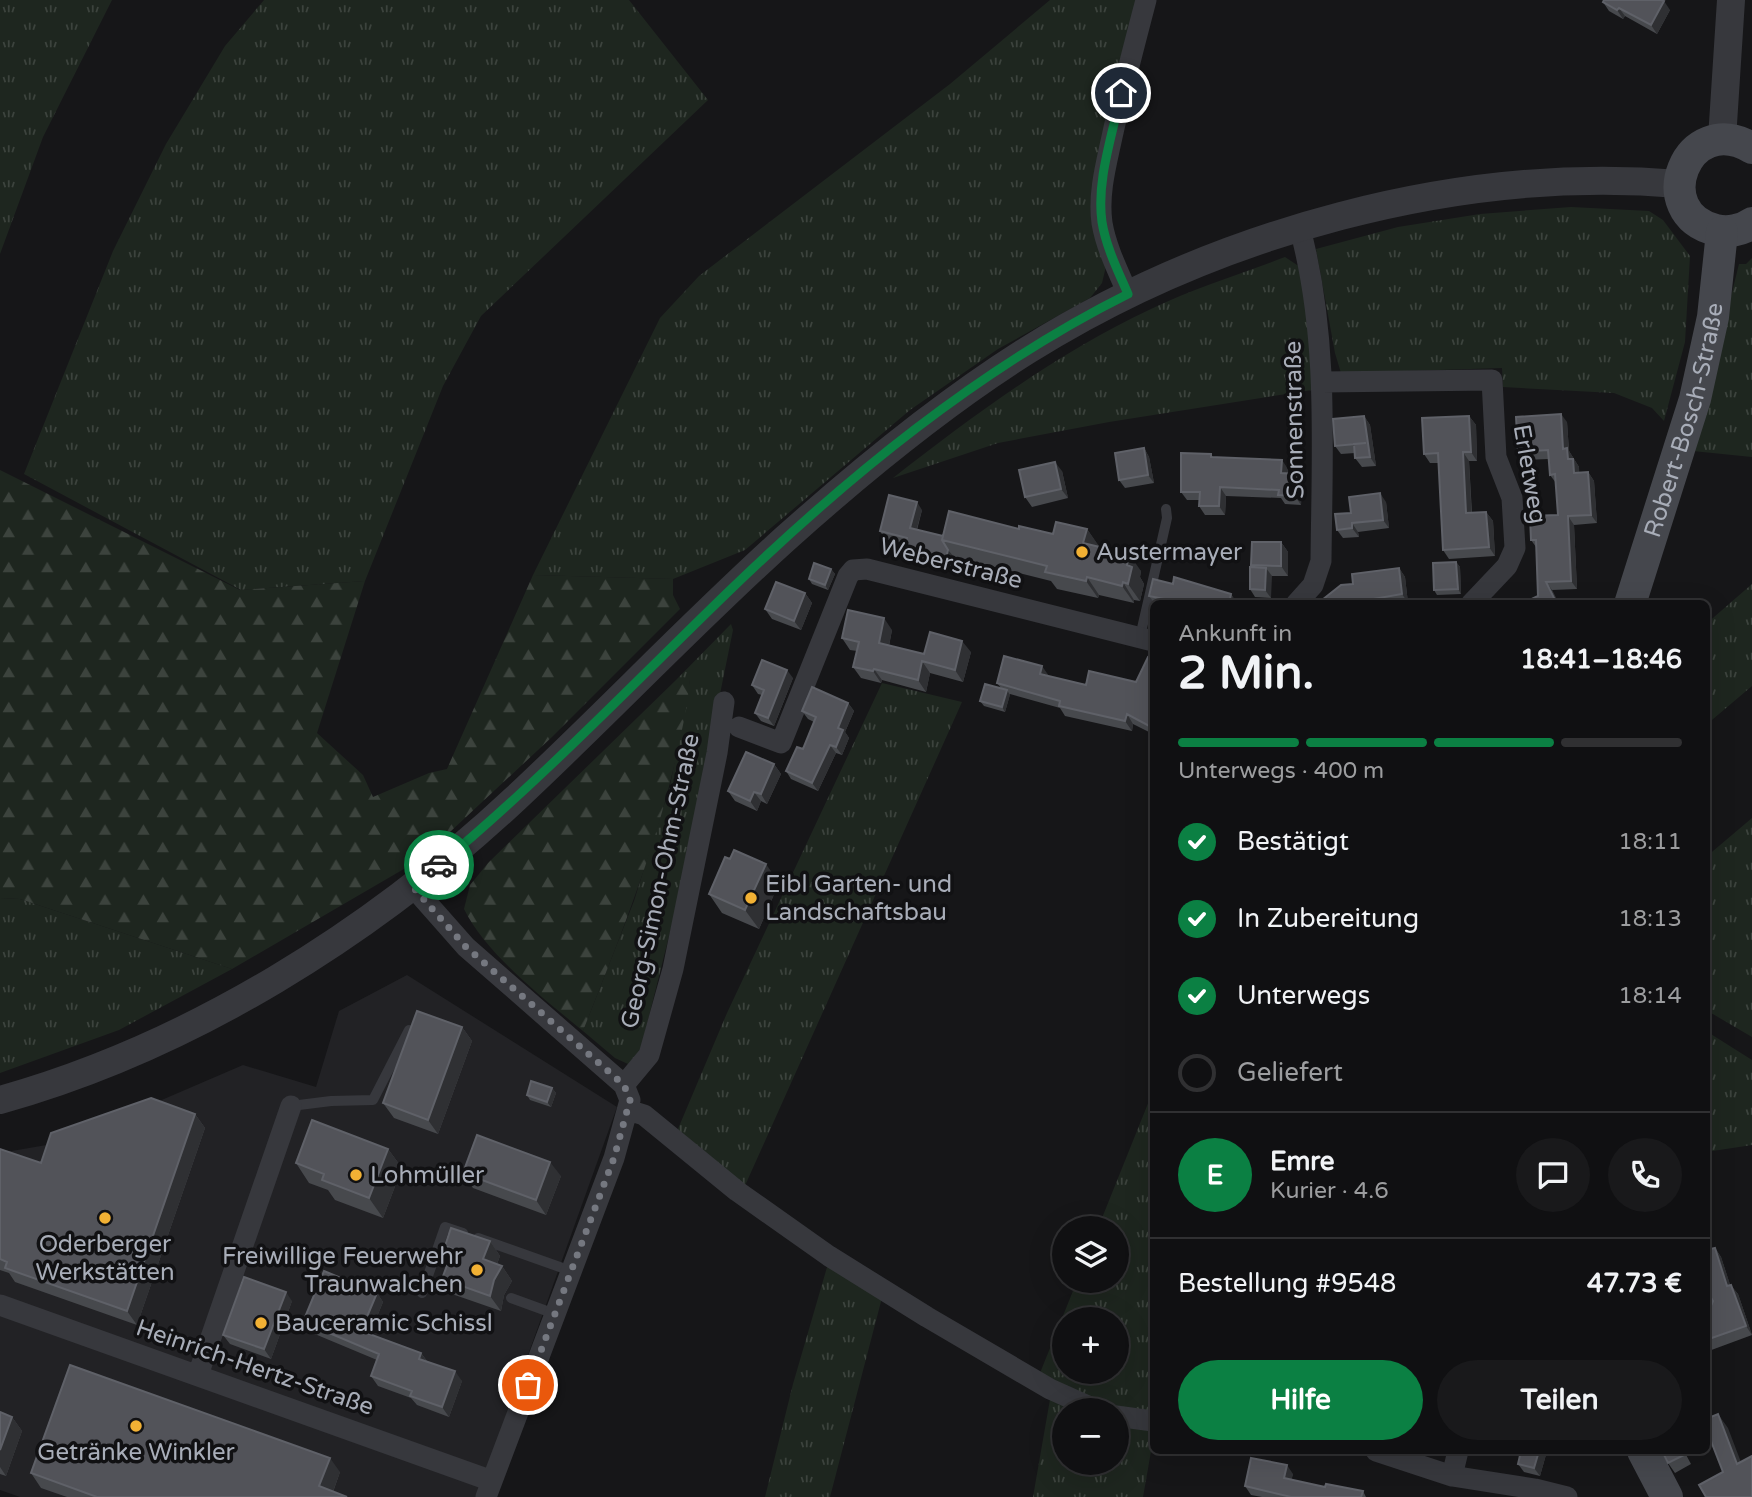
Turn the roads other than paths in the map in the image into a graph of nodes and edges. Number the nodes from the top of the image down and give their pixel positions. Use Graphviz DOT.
graph roads {
  1 [pos="1146,0"];
  2 [pos="1731,0"];
  3 [pos="1722,139"];
  4 [pos="1752,148"];
  5 [pos="1679,184"];
  6 [pos="1752,223"];
  7 [pos="1300,229"];
  8 [pos="1722,232"];
  9 [pos="1128,294"];
  10 [pos="1322,382"];
  11 [pos="1166,509"];
  12 [pos="1153,600"];
  13 [pos="1300,600"];
  14 [pos="1475,600"];
  15 [pos="1631,600"];
  16 [pos="1150,621"];
  17 [pos="1147,639"];
  18 [pos="724,702"];
  19 [pos="739,727"];
  20 [pos="413,887"];
  21 [pos="409,1030"];
  22 [pos="624,1085"];
  23 [pos="0,1100"];
  24 [pos="291,1106"];
  25 [pos="628,1110"];
  26 [pos="571,1270"];
  27 [pos="422,1293"];
  28 [pos="511,1298"];
  29 [pos="0,1305"];
  30 [pos="555,1314"];
  31 [pos="198,1375"];
  32 [pos="1070,1398"];
  33 [pos="1129,1418"];
  34 [pos="1150,1421"];
  35 [pos="1385,1454"];
  36 [pos="1457,1454"];
  37 [pos="1645,1454"];
  38 [pos="1452,1476"];
  39 [pos="489,1489"];
  40 [pos="1567,1497"];
  41 [pos="1667,1497"];
  1 -- 9 [label="street"];
  2 -- 3 [label="street"];
  3 -- 4 [label="main road"];
  3 -- 5 [label="main road"];
  5 -- 7 [label="street"];
  5 -- 8 [label="main road"];
  6 -- 8 [label="main road"];
  7 -- 9 [label="street"];
  7 -- 10 [label="street, Sonnenstraße"];
  8 -- 15 [label="main road, Robert-Bosch-Straße"];
  9 -- 20 [label="street"];
  10 -- 13 [label="street, Sonnenstraße"];
  10 -- 14 [label="street, Erletweg"];
  11 -- 12 [label="lane, Weberstraße"];
  16 -- 17 [label="lane, Weberstraße"];
  17 -- 19 [label="street, Weberstraße"];
  18 -- 22 [label="street, Georg-Simon-Ohm-Straße"];
  20 -- 22 [label="street"];
  20 -- 23 [label="street"];
  21 -- 24 [label="lane"];
  22 -- 25 [label="street"];
  24 -- 31 [label="street"];
  25 -- 26 [label="street"];
  25 -- 32 [label="street"];
  26 -- 27 [label="lane"];
  26 -- 30 [label="street"];
  28 -- 30 [label="lane"];
  29 -- 31 [label="street, Heinrich-Hertz-Straße"];
  30 -- 39 [label="street"];
  31 -- 39 [label="street, Heinrich-Hertz-Straße"];
  33 -- 34 [label="street"];
  35 -- 38 [label="street"];
  36 -- 38 [label="street"];
  37 -- 41 [label="main road"];
  38 -- 40 [label="street"];
}
